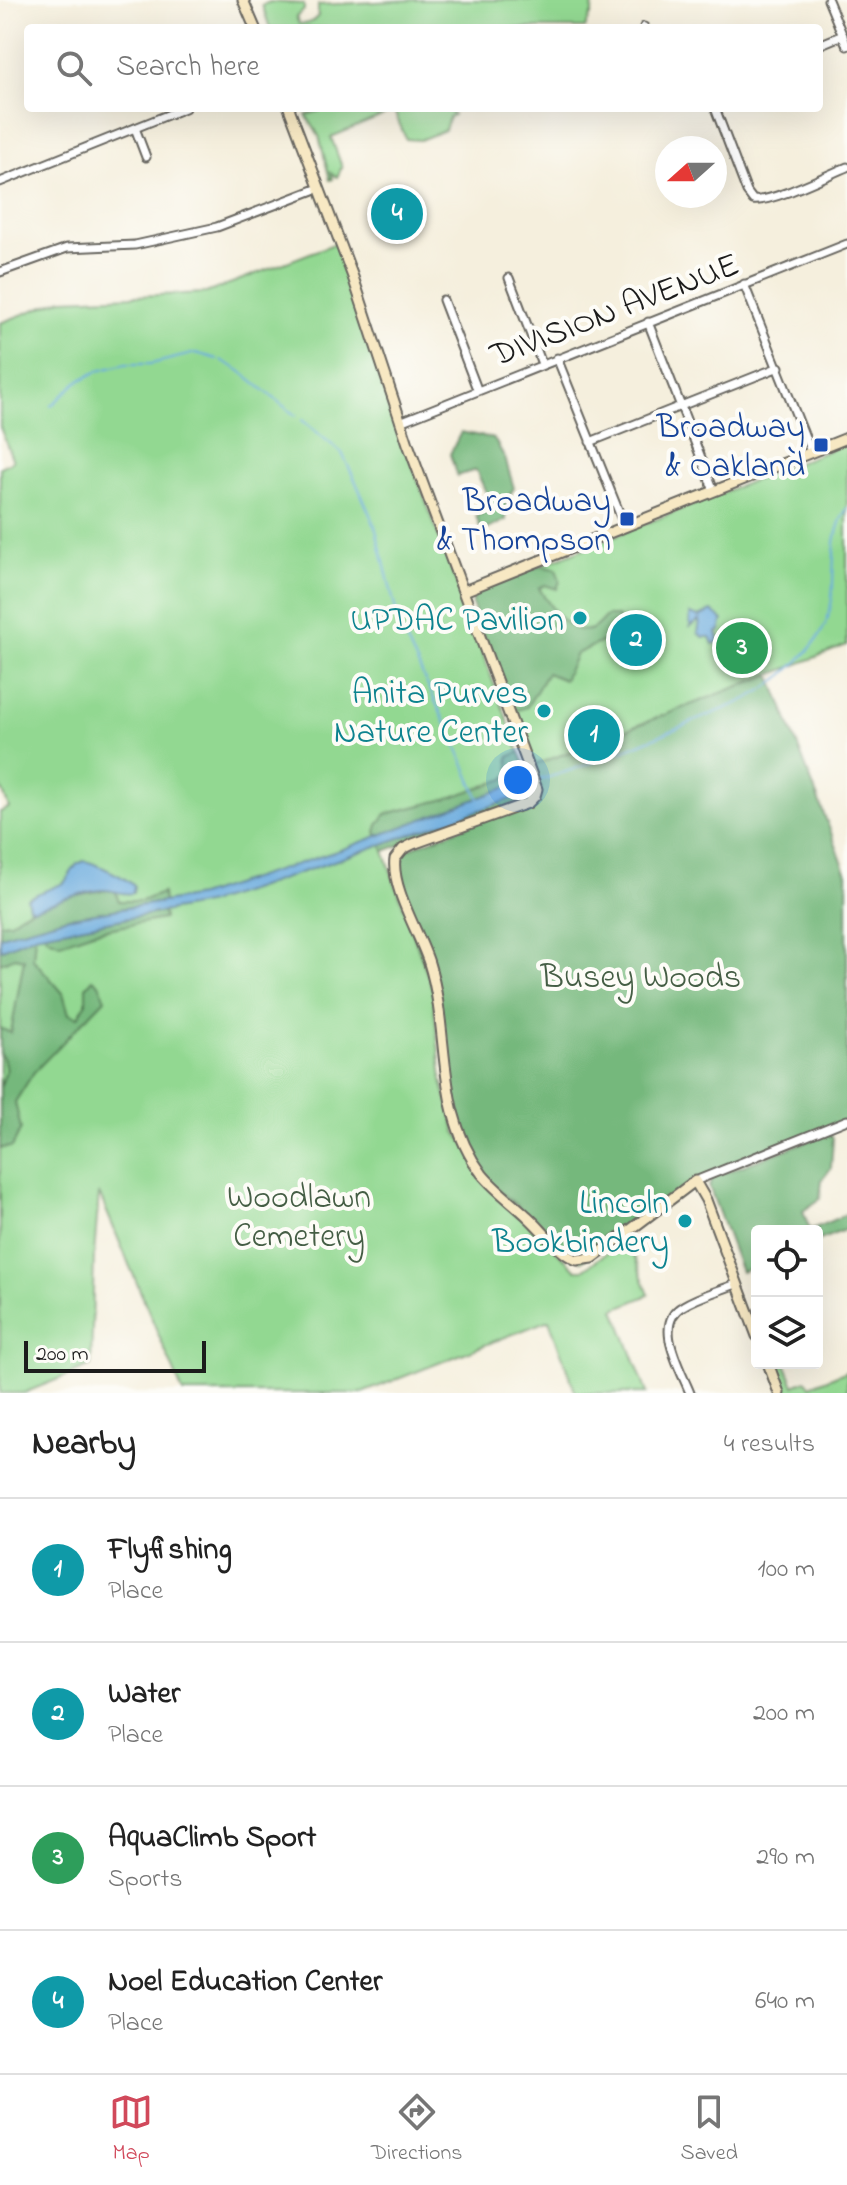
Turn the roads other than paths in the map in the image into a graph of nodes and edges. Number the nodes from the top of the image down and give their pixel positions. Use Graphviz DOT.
graph roads {
  1 [pos="243,0"];
  2 [pos="828,0"];
  3 [pos="253,24"];
  4 [pos="843,35"];
  5 [pos="823,43"];
  6 [pos="847,46"];
  7 [pos="175,112"];
  8 [pos="290,112"];
  9 [pos="717,112"];
  10 [pos="135,128"];
  11 [pos="146,157"];
  12 [pos="847,167"];
  13 [pos="0,182"];
  14 [pos="319,188"];
  15 [pos="847,244"];
  16 [pos="0,272"];
  17 [pos="509,278"];
  18 [pos="744,284"];
  19 [pos="443,300"];
  20 [pos="648,322"];
  21 [pos="557,358"];
  22 [pos="542,364"];
  23 [pos="779,367"];
  24 [pos="477,389"];
  25 [pos="680,406"];
  26 [pos="400,422"];
  27 [pos="847,438"];
  28 [pos="590,442"];
  29 [pos="811,452"];
  30 [pos="714,491"];
  31 [pos="625,527"];
  32 [pos="464,591"];
  33 [pos="847,1120"];
  34 [pos="695,1181"];
  35 [pos="736,1284"];
  36 [pos="751,1321"];
  37 [pos="770,1369"];
  38 [pos="690,1393"];
  39 [pos="779,1393"];
  1 -- 3 [label="street"];
  2 -- 4 [label="street"];
  4 -- 5 [label="street"];
  4 -- 6 [label="street"];
  7 -- 10 [label="street"];
  8 -- 14 [label="street"];
  9 -- 12 [label="street"];
  10 -- 11 [label="street"];
  10 -- 13 [label="street"];
  14 -- 16 [label="street"];
  14 -- 26 [label="street"];
  15 -- 18 [label="street, DIVISION AVENUE"];
  17 -- 22 [label="street"];
  18 -- 20 [label="street, DIVISION AVENUE"];
  18 -- 23 [label="street"];
  19 -- 24 [label="street"];
  20 -- 21 [label="street, DIVISION AVENUE"];
  20 -- 25 [label="street"];
  21 -- 22 [label="street, DIVISION AVENUE"];
  21 -- 28 [label="street"];
  22 -- 24 [label="street, DIVISION AVENUE"];
  23 -- 25 [label="street"];
  23 -- 29 [label="street"];
  24 -- 26 [label="street, DIVISION AVENUE"];
  25 -- 28 [label="street"];
  25 -- 30 [label="street"];
  26 -- 32 [label="street"];
  27 -- 29 [label="street"];
  28 -- 31 [label="street"];
  29 -- 30 [label="street"];
  30 -- 31 [label="street"];
  31 -- 32 [label="street"];
  32 -- 34 [label="street"];
  33 -- 34 [label="street"];
  34 -- 35 [label="street"];
  35 -- 36 [label="street"];
  35 -- 38 [label="street"];
  37 -- 39 [label="street"];
}
